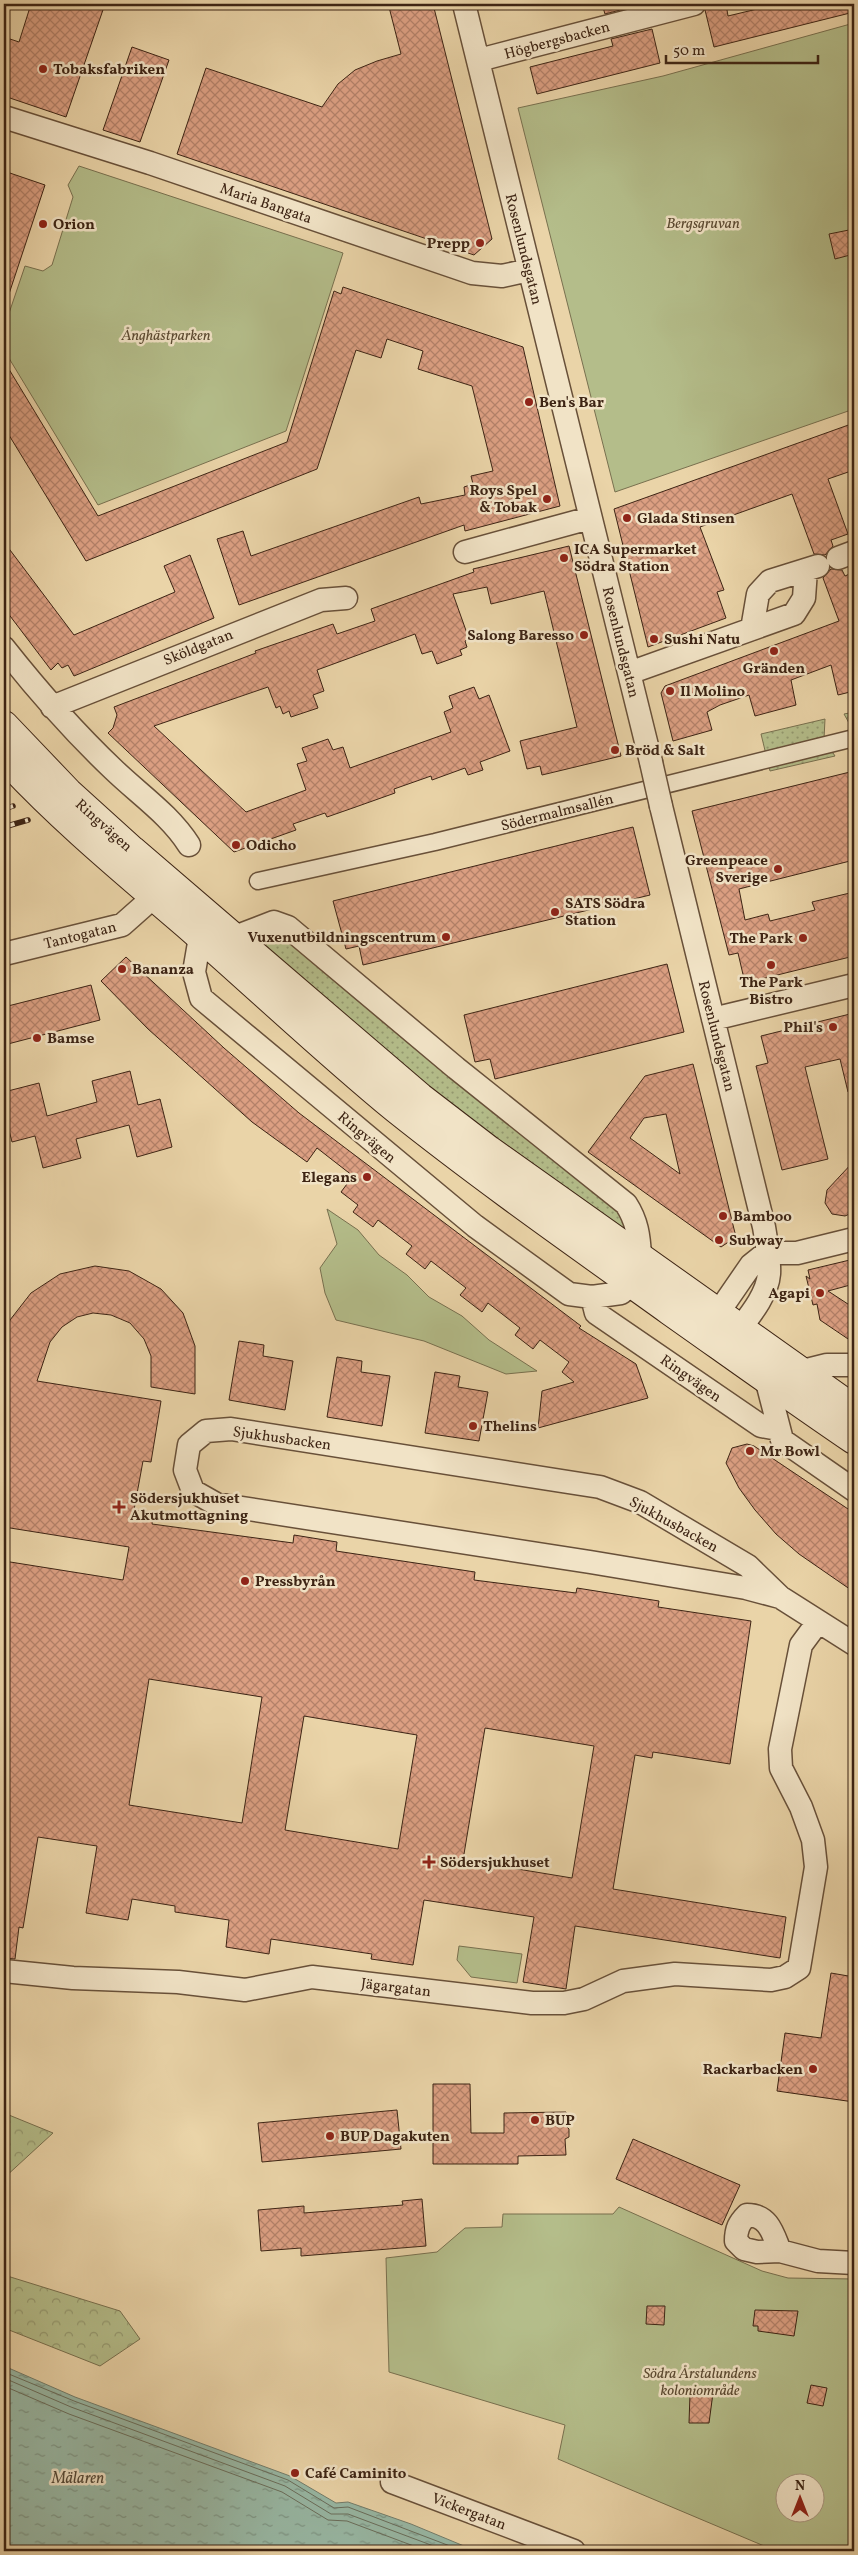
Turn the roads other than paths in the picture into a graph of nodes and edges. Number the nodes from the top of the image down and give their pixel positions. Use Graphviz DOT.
graph roads {
  1 [pos="467,4"];
  2 [pos="694,4"];
  3 [pos="479,60"];
  4 [pos="4,117"];
  5 [pos="529,270"];
  6 [pos="590,518"];
  7 [pos="465,552"];
  8 [pos="829,562"];
  9 [pos="346,598"];
  10 [pos="752,629"];
  11 [pos="4,648"];
  12 [pos="629,673"];
  13 [pos="52,707"];
  14 [pos="4,725"];
  15 [pos="854,738"];
  16 [pos="4,757"];
  17 [pos="190,845"];
  18 [pos="258,881"];
  19 [pos="162,890"];
  20 [pos="200,937"];
  21 [pos="235,937"];
  22 [pos="4,954"];
  23 [pos="854,985"];
  24 [pos="713,1019"];
  25 [pos="854,1239"];
  26 [pos="766,1253"];
  27 [pos="640,1256"];
  28 [pos="632,1284"];
  29 [pos="592,1297"];
  30 [pos="730,1319"];
  31 [pos="714,1343"];
  32 [pos="854,1366"];
  33 [pos="803,1371"];
  34 [pos="767,1382"];
  35 [pos="854,1409"];
  36 [pos="778,1429"];
  37 [pos="854,1440"];
  38 [pos="854,1490"];
  39 [pos="780,1597"];
  40 [pos="818,1622"];
  41 [pos="854,1644"];
  42 [pos="4,1971"];
  43 [pos="780,2251"];
  44 [pos="854,2263"];
  45 [pos="392,2482"];
  46 [pos="574,2551"];
  1 -- 3 [label="street, Rosenlundsgatan"];
  2 -- 3 [label="street, Högbergsbacken"];
  3 -- 5 [label="street, Rosenlundsgatan"];
  4 -- 5 [label="street, Maria Bangata"];
  5 -- 6 [label="street, Rosenlundsgatan"];
  6 -- 7 [label="street"];
  6 -- 12 [label="street, Rosenlundsgatan"];
  8 -- 10 [label="street"];
  8 -- 10 [label="street"];
  9 -- 13 [label="street, Sköldgatan"];
  10 -- 12 [label="street"];
  11 -- 13 [label="street"];
  12 -- 24 [label="street, Rosenlundsgatan, bridge"];
  13 -- 17 [label="street"];
  14 -- 19 [label="main road, Ringvägen"];
  15 -- 18 [label="street, Södermalmsallén"];
  16 -- 19 [label="main road, Ringvägen"];
  19 -- 20 [label="main road, Ringvägen"];
  19 -- 21 [label="main road, Ringvägen"];
  19 -- 22 [label="street, Tantogatan"];
  20 -- 28 [label="main road, Ringvägen"];
  20 -- 29 [label="street, Ringvägen"];
  21 -- 27 [label="main road, Ringvägen"];
  21 -- 27 [label="street"];
  23 -- 24 [label="street"];
  24 -- 26 [label="street, Rosenlundsgatan"];
  25 -- 26 [label="street"];
  26 -- 30 [label="street"];
  27 -- 30 [label="main road, Ringvägen"];
  28 -- 29 [label="street, Ringvägen"];
  28 -- 31 [label="main road, Ringvägen"];
  29 -- 36 [label="street, Ringvägen"];
  30 -- 31 [label="street"];
  30 -- 33 [label="main road, Ringvägen"];
  31 -- 34 [label="main road, Ringvägen"];
  32 -- 33 [label="street"];
  33 -- 35 [label="main road, Ringvägen"];
  34 -- 36 [label="street"];
  34 -- 37 [label="main road, Ringvägen"];
  36 -- 38 [label="street"];
  39 -- 39 [label="street, Sjukhusbacken"];
  39 -- 40 [label="street, Sjukhusbacken"];
  40 -- 41 [label="street, Sjukhusbacken"];
  40 -- 42 [label="street, Jägargatan"];
  43 -- 44 [label="street"];
  45 -- 46 [label="street, Vickergatan"];
}
